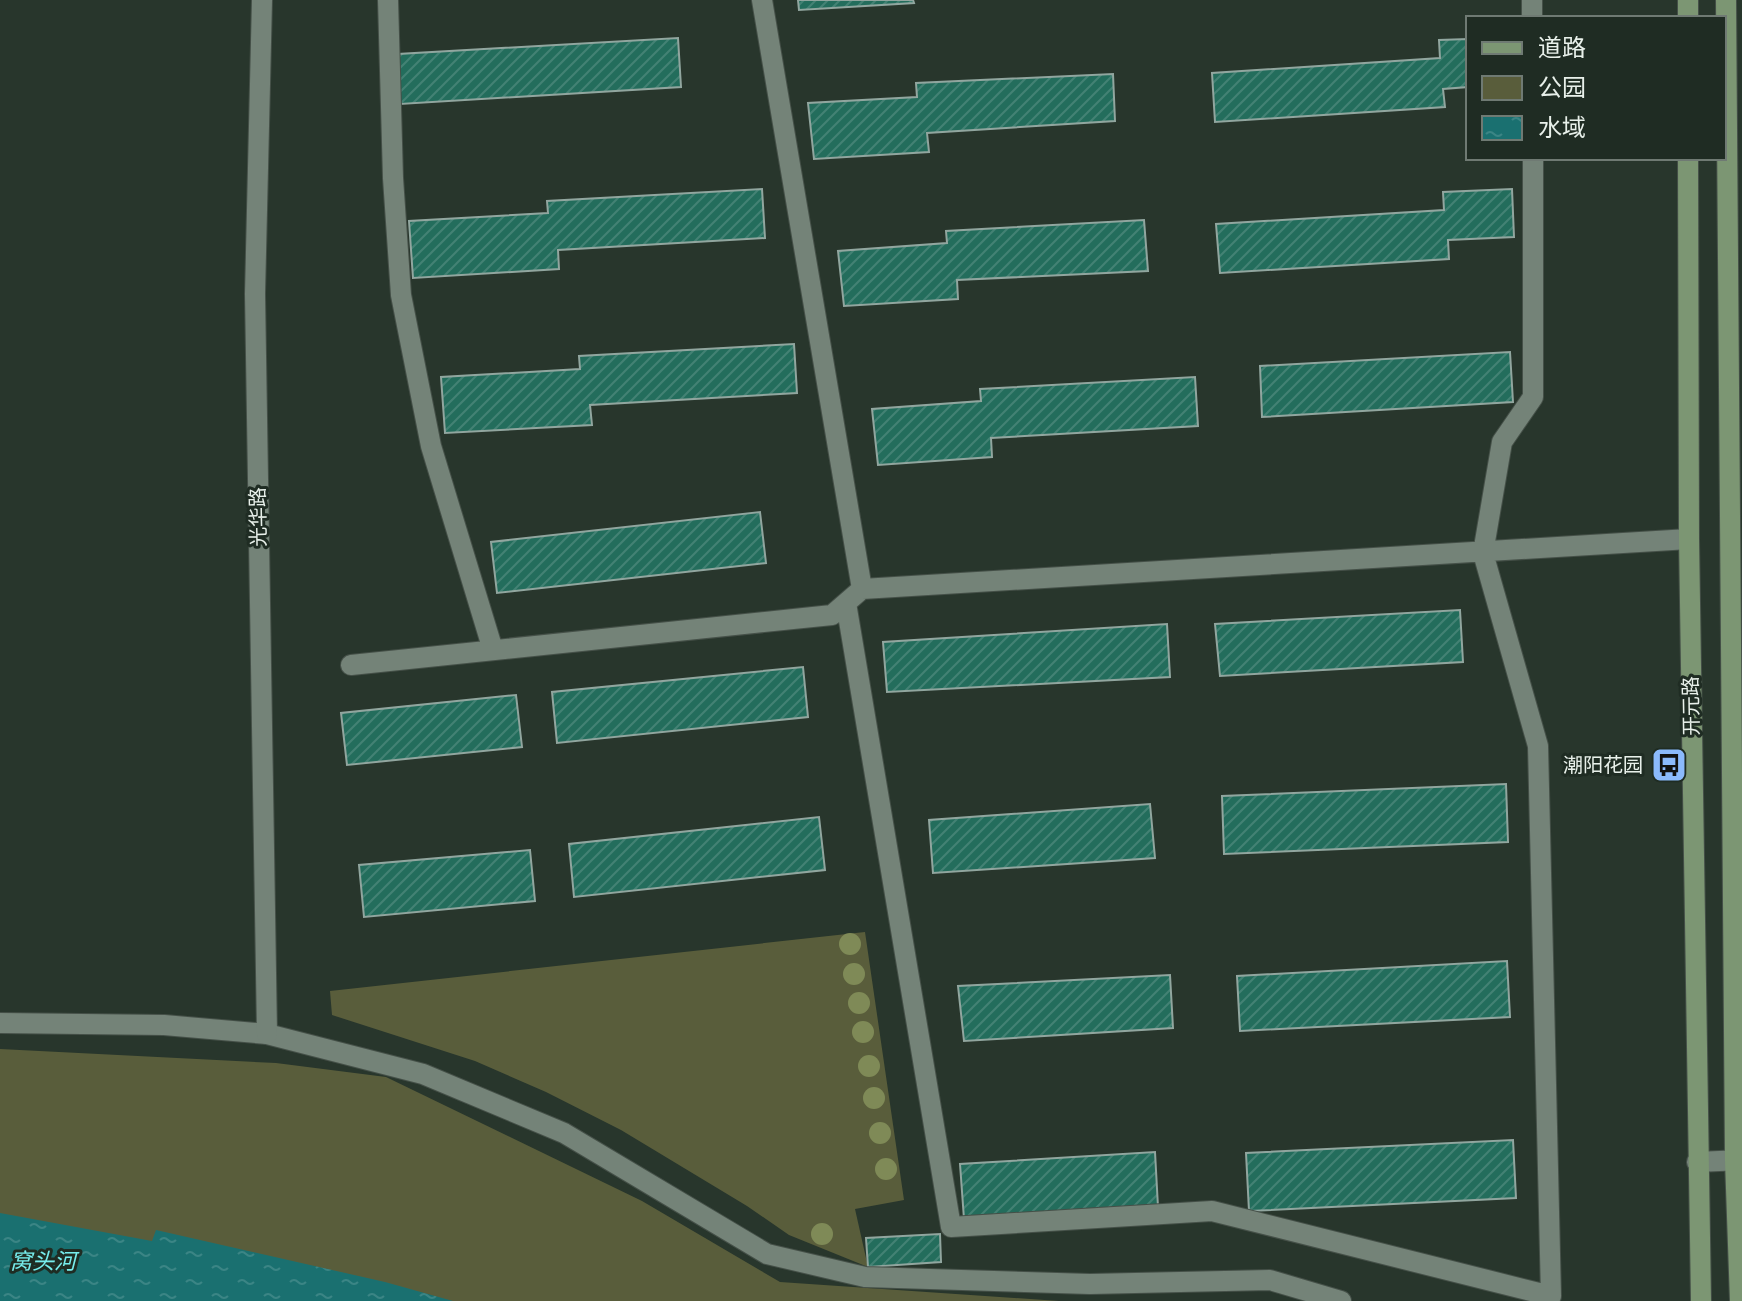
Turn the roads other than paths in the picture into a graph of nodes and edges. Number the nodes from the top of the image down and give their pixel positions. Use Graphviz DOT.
graph roads {
  1 [pos="262,0"];
  2 [pos="388,0"];
  3 [pos="762,0"];
  4 [pos="1726,0"];
  5 [pos="1533,160"];
  6 [pos="1688,160"];
  7 [pos="1735,184"];
  8 [pos="1689,539"];
  9 [pos="1483,553"];
  10 [pos="862,589"];
  11 [pos="846,603"];
  12 [pos="493,650"];
  13 [pos="351,665"];
  14 [pos="0,1023"];
  15 [pos="267,1034"];
  16 [pos="1738,1160"];
  17 [pos="1697,1162"];
  18 [pos="1341,1301"];
  19 [pos="1701,1301"];
  20 [pos="1740,1301"];
  1 -- 15 [label="street, 光华路"];
  2 -- 12 [label="street"];
  3 -- 10 [label="street"];
  4 -- 7 [label="main road, 开元路"];
  5 -- 9 [label="street"];
  6 -- 8 [label="main road, 开元路"];
  7 -- 16 [label="main road, 开元路"];
  8 -- 9 [label="street"];
  8 -- 17 [label="main road, 开元路"];
  9 -- 10 [label="street"];
  9 -- 11 [label="street"];
  10 -- 11 [label="street"];
  11 -- 12 [label="street"];
  12 -- 13 [label="street"];
  14 -- 15 [label="street"];
  15 -- 18 [label="street"];
  16 -- 17 [label="street"];
  16 -- 20 [label="main road, 开元路"];
  17 -- 19 [label="main road, 开元路"];
}
